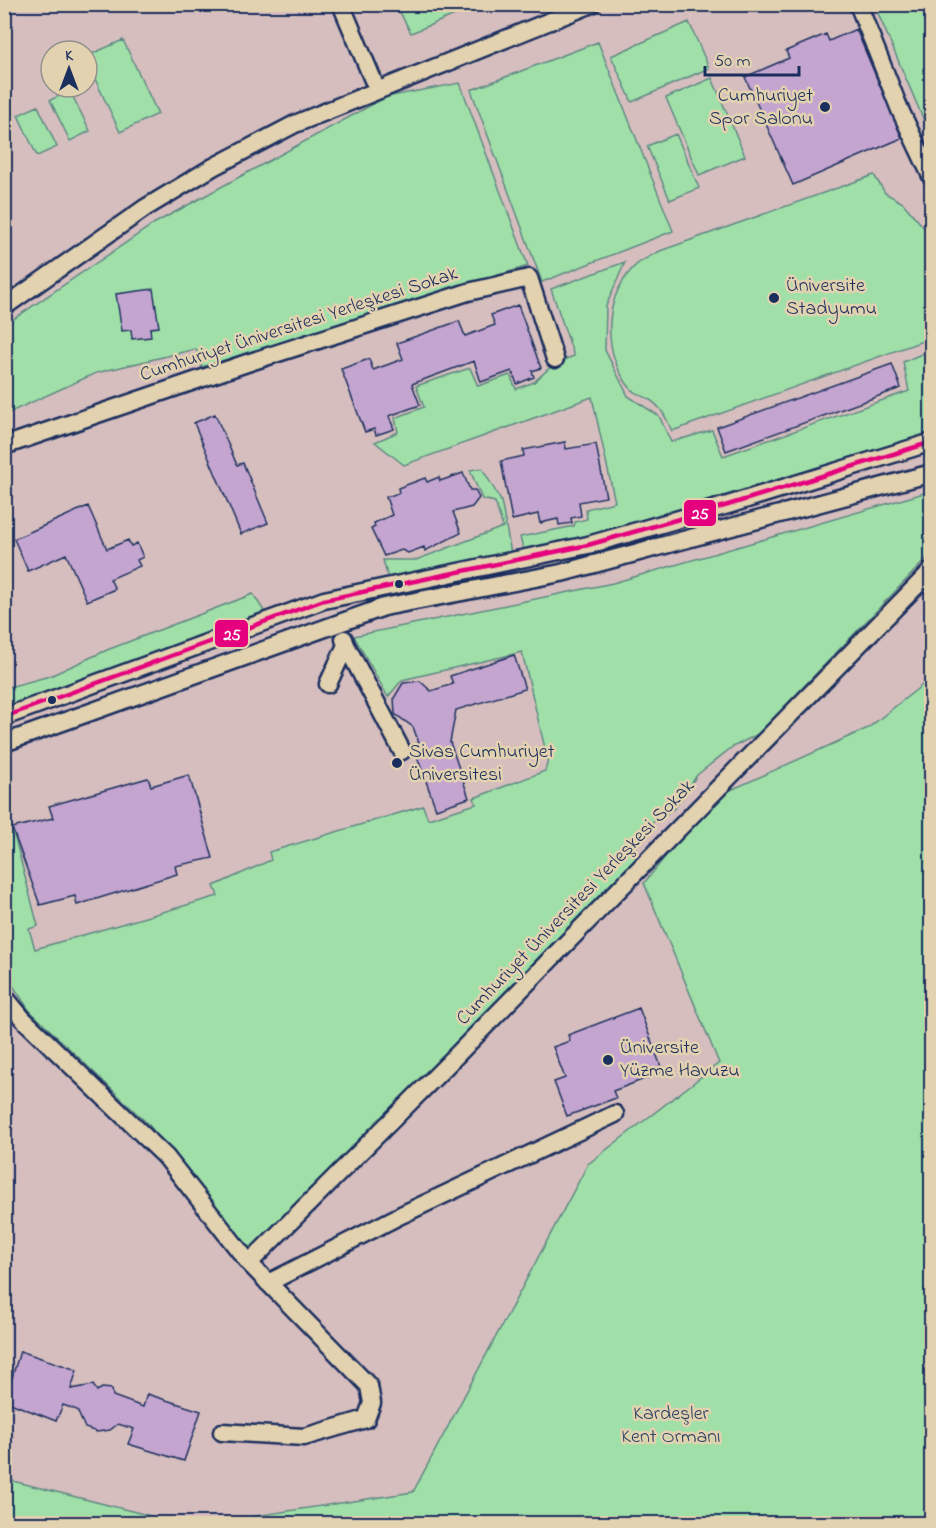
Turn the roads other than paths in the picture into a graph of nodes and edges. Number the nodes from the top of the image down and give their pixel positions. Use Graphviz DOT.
graph roads {
  1 [pos="341,4"];
  2 [pos="564,4"];
  3 [pos="592,4"];
  4 [pos="860,6"];
  5 [pos="373,80"];
  6 [pos="932,178"];
  7 [pos="4,296"];
  8 [pos="4,307"];
  9 [pos="555,359"];
  10 [pos="932,442"];
  11 [pos="4,446"];
  12 [pos="932,473"];
  13 [pos="932,570"];
  14 [pos="340,624"];
  15 [pos="346,645"];
  16 [pos="328,684"];
  17 [pos="4,717"];
  18 [pos="4,743"];
  19 [pos="402,751"];
  20 [pos="4,996"];
  21 [pos="615,1114"];
  22 [pos="249,1263"];
  23 [pos="268,1283"];
  24 [pos="222,1432"];
  1 -- 5 [label="street"];
  2 -- 5 [label="street"];
  3 -- 8 [label="street"];
  4 -- 6 [label="street"];
  5 -- 7 [label="street"];
  9 -- 11 [label="street, Cumhuriyet Üniversitesi Yerleşkesi Sokak"];
  10 -- 17 [label="street"];
  12 -- 14 [label="street"];
  13 -- 22 [label="street, Cumhuriyet Üniversitesi Yerleşkesi Sokak"];
  14 -- 15 [label="street"];
  14 -- 18 [label="street"];
  15 -- 16 [label="street"];
  15 -- 19 [label="street"];
  20 -- 22 [label="street"];
  21 -- 23 [label="street"];
  22 -- 23 [label="street"];
  23 -- 24 [label="street"];
}
